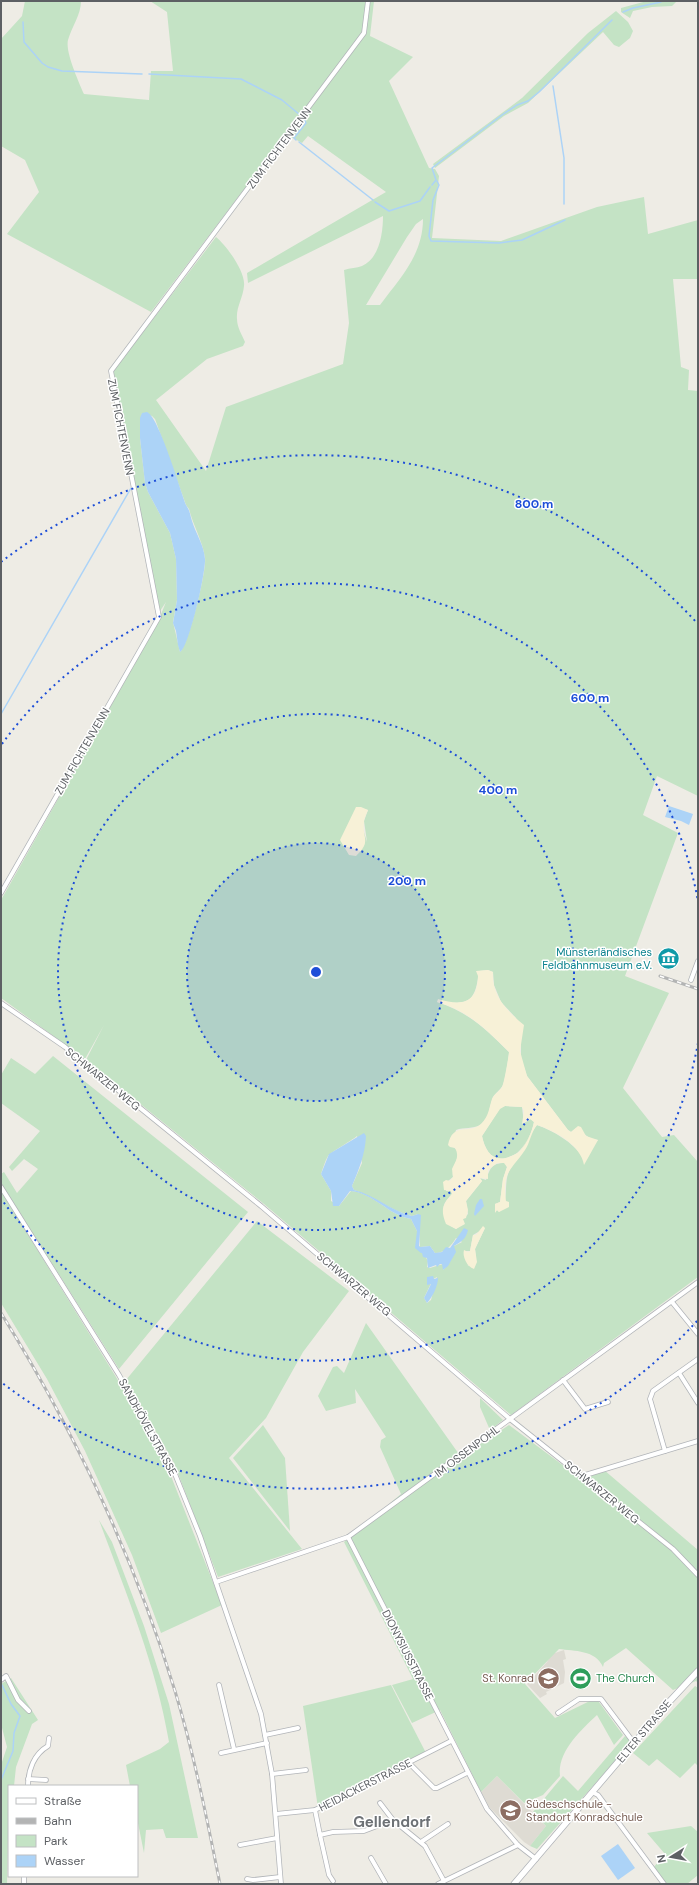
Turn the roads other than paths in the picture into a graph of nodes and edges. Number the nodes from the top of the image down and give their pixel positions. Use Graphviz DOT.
graph roads {
  1 [pos="368,1"];
  2 [pos="1,893"];
  3 [pos="698,961"];
  4 [pos="691,980"];
  5 [pos="1,1003"];
  6 [pos="1,1187"];
  7 [pos="698,1282"];
  8 [pos="672,1302"];
  9 [pos="698,1334"];
  10 [pos="698,1359"];
  11 [pos="679,1373"];
  12 [pos="563,1380"];
  13 [pos="608,1402"];
  14 [pos="698,1403"];
  15 [pos="510,1418"];
  16 [pos="698,1441"];
  17 [pos="665,1451"];
  18 [pos="582,1476"];
  19 [pos="348,1537"];
  20 [pos="698,1576"];
  21 [pos="216,1582"];
  22 [pos="698,1671"];
  23 [pos="1,1680"];
  24 [pos="219,1685"];
  25 [pos="29,1711"];
  26 [pos="558,1713"];
  27 [pos="298,1728"];
  28 [pos="265,1735"];
  29 [pos="49,1738"];
  30 [pos="451,1741"];
  31 [pos="267,1743"];
  32 [pos="634,1743"];
  33 [pos="234,1749"];
  34 [pos="221,1753"];
  35 [pos="409,1763"];
  36 [pos="306,1770"];
  37 [pos="468,1773"];
  38 [pos="272,1774"];
  39 [pos="28,1779"];
  40 [pos="46,1780"];
  41 [pos="28,1785"];
  42 [pos="592,1792"];
  43 [pos="380,1803"];
  44 [pos="315,1810"];
  45 [pos="276,1814"];
  46 [pos="393,1820"];
  47 [pos="448,1824"];
  48 [pos="320,1835"];
  49 [pos="277,1838"];
  50 [pos="421,1842"];
  51 [pos="240,1845"];
  52 [pos="518,1845"];
  53 [pos="371,1858"];
  54 [pos="536,1858"];
  55 [pos="280,1877"];
  56 [pos="246,1879"];
  57 [pos="333,1881"];
  58 [pos="444,1881"];
  59 [pos="281,1884"];
  60 [pos="386,1884"];
  61 [pos="438,1884"];
  62 [pos="514,1884"];
  63 [pos="664,1884"];
  1 -- 2 [label="street, ZUM FICHTENVENN"];
  3 -- 4 [label="street"];
  5 -- 15 [label="street, SCHWARZER WEG"];
  6 -- 21 [label="street, SANDHÖVELSTRASSE"];
  7 -- 8 [label="street, IM OSSENPOHL"];
  8 -- 9 [label="street"];
  8 -- 12 [label="street, IM OSSENPOHL"];
  10 -- 11 [label="street"];
  11 -- 14 [label="street"];
  11 -- 17 [label="street"];
  12 -- 13 [label="street"];
  12 -- 15 [label="street, IM OSSENPOHL"];
  15 -- 18 [label="street, SCHWARZER WEG"];
  15 -- 19 [label="street, IM OSSENPOHL"];
  16 -- 17 [label="street"];
  17 -- 18 [label="street"];
  18 -- 20 [label="street, SCHWARZER WEG"];
  19 -- 21 [label="street, IM OSSENPOHL"];
  19 -- 30 [label="street, DIONYSIUSSTRASSE"];
  21 -- 28 [label="street, SANDHÖVELSTRASSE"];
  22 -- 32 [label="main road, ELTER STRASSE"];
  23 -- 25 [label="street"];
  24 -- 33 [label="street"];
  26 -- 32 [label="street"];
  27 -- 28 [label="street"];
  28 -- 31 [label="street, SANDHÖVELSTRASSE"];
  29 -- 39 [label="street"];
  30 -- 35 [label="street, HEIDACKERSTRASSE"];
  30 -- 37 [label="street, DIONYSIUSSTRASSE"];
  31 -- 33 [label="street"];
  31 -- 38 [label="street, SANDHÖVELSTRASSE"];
  32 -- 42 [label="main road, ELTER STRASSE"];
  33 -- 34 [label="street"];
  35 -- 37 [label="street"];
  35 -- 44 [label="street, HEIDACKERSTRASSE"];
  36 -- 38 [label="street"];
  37 -- 52 [label="street, DIONYSIUSSTRASSE"];
  38 -- 45 [label="street, SANDHÖVELSTRASSE"];
  39 -- 40 [label="street"];
  39 -- 41 [label="street"];
  42 -- 54 [label="main road, ELTER STRASSE"];
  42 -- 63 [label="street"];
  43 -- 46 [label="street"];
  44 -- 45 [label="street, HEIDACKERSTRASSE"];
  44 -- 48 [label="street"];
  45 -- 49 [label="street, SANDHÖVELSTRASSE"];
  46 -- 48 [label="street"];
  46 -- 50 [label="street"];
  47 -- 50 [label="street"];
  48 -- 57 [label="street"];
  49 -- 51 [label="street"];
  49 -- 55 [label="street, SANDHÖVELSTRASSE"];
  50 -- 58 [label="street"];
  52 -- 54 [label="street, DIONYSIUSSTRASSE"];
  52 -- 58 [label="street"];
  53 -- 60 [label="street"];
  54 -- 62 [label="main road, ELTER STRASSE"];
  55 -- 56 [label="street"];
  55 -- 59 [label="street, SANDHÖVELSTRASSE"];
  58 -- 61 [label="street"];
}
